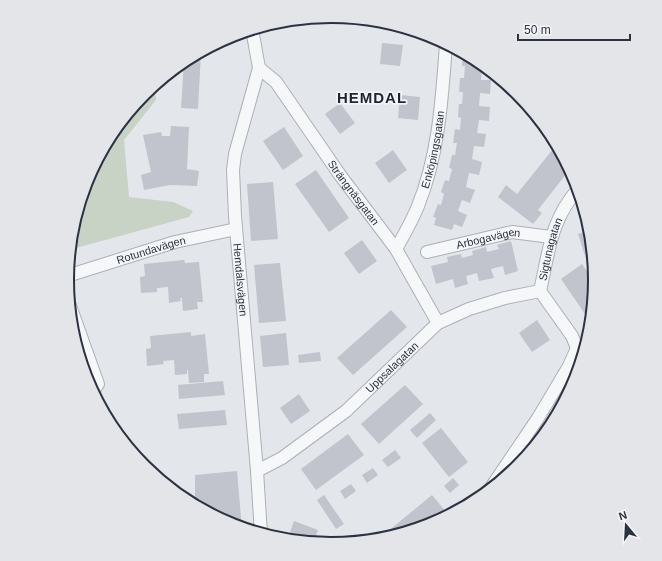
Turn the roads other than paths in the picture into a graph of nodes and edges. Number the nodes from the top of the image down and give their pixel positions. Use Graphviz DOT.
graph roads {
  1 [pos="253,35"];
  2 [pos="446,50"];
  3 [pos="259,68"];
  4 [pos="574,195"];
  5 [pos="236,229"];
  6 [pos="551,237"];
  7 [pos="396,249"];
  8 [pos="427,252"];
  9 [pos="74,274"];
  10 [pos="540,291"];
  11 [pos="438,323"];
  12 [pos="77,327"];
  13 [pos="579,350"];
  14 [pos="577,355"];
  15 [pos="96,386"];
  16 [pos="257,471"];
  17 [pos="499,476"];
  18 [pos="261,528"];
  1 -- 3 [label="street, Hemdalsvägen"];
  2 -- 7 [label="street, Enköpingsgatan"];
  3 -- 5 [label="street, Hemdalsvägen"];
  3 -- 7 [label="street, Strängnäsgatan"];
  4 -- 6 [label="street, Sigtunagatan"];
  5 -- 9 [label="street, Rotundavägen"];
  5 -- 16 [label="street, Hemdalsvägen"];
  6 -- 8 [label="street, Arbogavägen"];
  6 -- 10 [label="street, Sigtunagatan"];
  7 -- 11 [label="street, Strängnäsgatan"];
  10 -- 11 [label="street, Uppsalagatan"];
  10 -- 13 [label="street"];
  11 -- 16 [label="street, Uppsalagatan"];
  12 -- 15 [label="street"];
  14 -- 17 [label="street"];
  16 -- 18 [label="street, Hemdalsvägen"];
}
